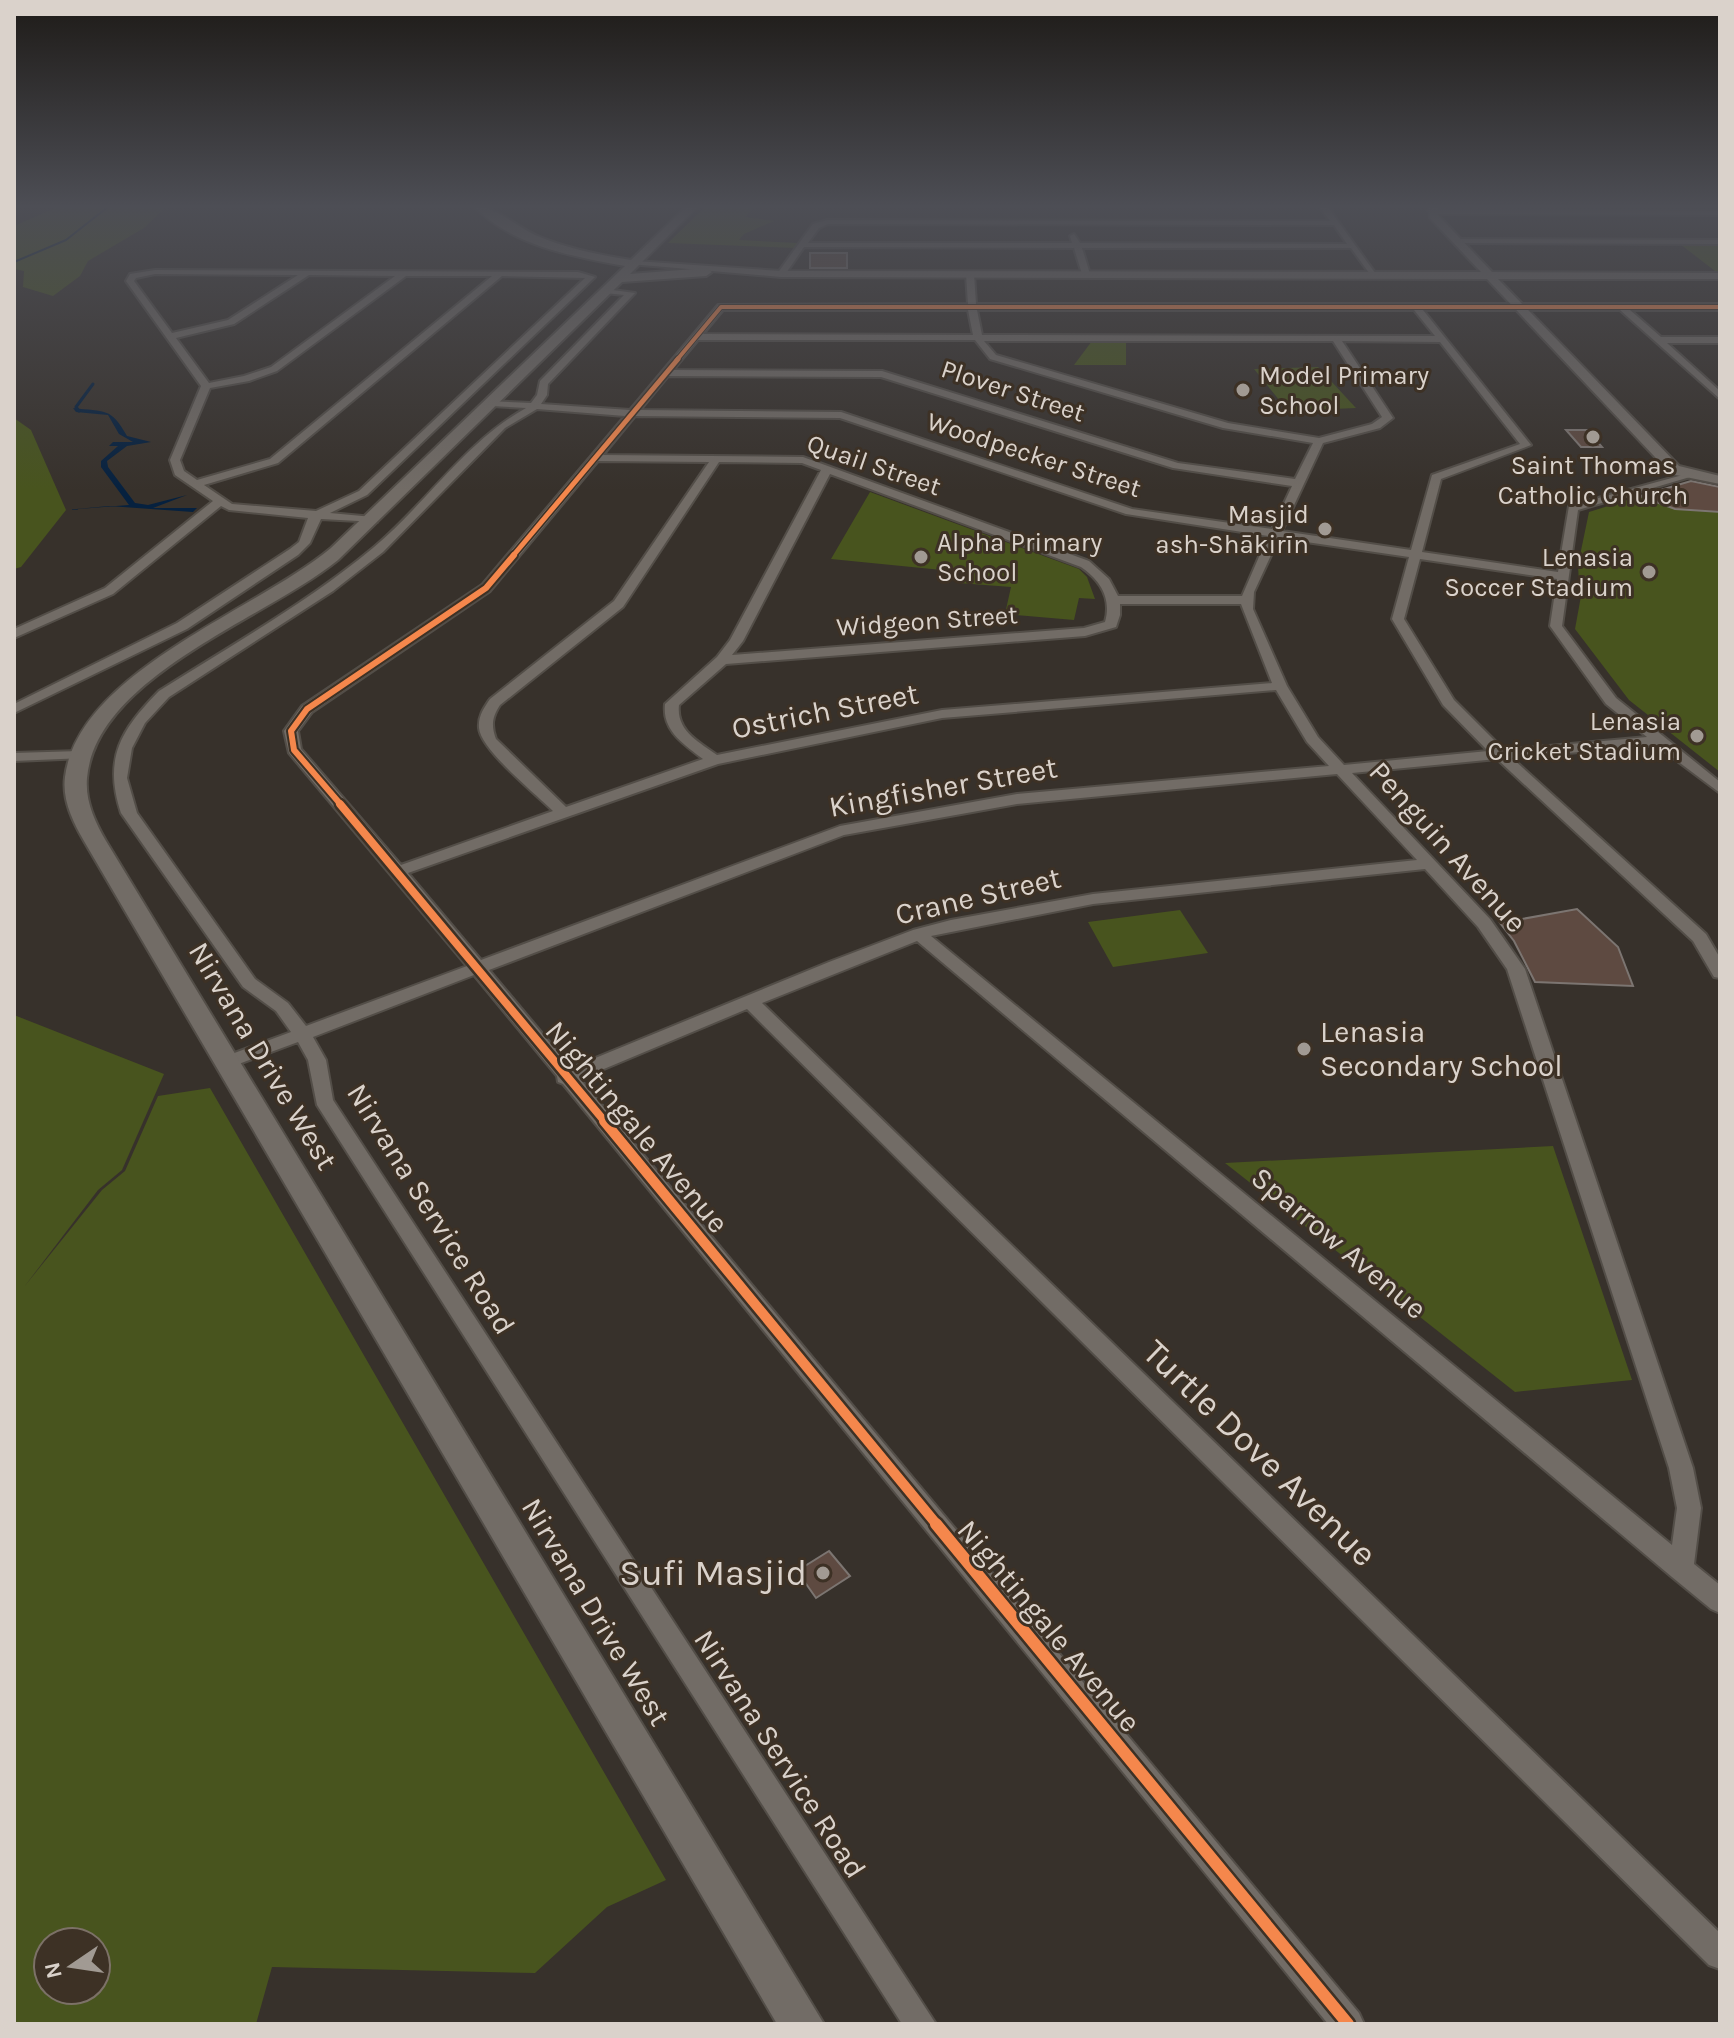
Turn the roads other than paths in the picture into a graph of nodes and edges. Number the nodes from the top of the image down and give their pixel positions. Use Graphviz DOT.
graph roads {
  1 [pos="145,301"];
  2 [pos="263,301"];
  3 [pos="366,301"];
  4 [pos="467,301"];
  5 [pos="567,301"];
  6 [pos="570,301"];
  7 [pos="593,301"];
  8 [pos="623,301"];
  9 [pos="973,301"];
  10 [pos="1514,301"];
  11 [pos="563,305"];
  12 [pos="973,305"];
  13 [pos="1416,306"];
  14 [pos="1520,307"];
  15 [pos="1622,307"];
  16 [pos="1720,307"];
  17 [pos="171,336"];
  18 [pos="693,337"];
  19 [pos="977,338"];
  20 [pos="1336,339"];
  21 [pos="1442,339"];
  22 [pos="1658,340"];
  23 [pos="1720,340"];
  24 [pos="663,373"];
  25 [pos="206,386"];
  26 [pos="1720,396"];
  27 [pos="492,403"];
  28 [pos="535,406"];
  29 [pos="631,413"];
  30 [pos="1319,441"];
  31 [pos="593,458"];
  32 [pos="717,458"];
  33 [pos="827,469"];
  34 [pos="1681,473"];
  35 [pos="1720,480"];
  36 [pos="1297,483"];
  37 [pos="195,484"];
  38 [pos="219,502"];
  39 [pos="316,516"];
  40 [pos="373,520"];
  41 [pos="1277,534"];
  42 [pos="1414,554"];
  43 [pos="1562,576"];
  44 [pos="1113,600"];
  45 [pos="1246,600"];
  46 [pos="14,634"];
  47 [pos="722,660"];
  48 [pos="1280,686"];
  49 [pos="14,709"];
  50 [pos="1659,740"];
  51 [pos="80,755"];
  52 [pos="14,757"];
  53 [pos="31,757"];
  54 [pos="1501,757"];
  55 [pos="714,760"];
  56 [pos="14,764"];
  57 [pos="1341,771"];
  58 [pos="1720,789"];
  59 [pos="564,813"];
  60 [pos="1429,864"];
  61 [pos="398,871"];
  62 [pos="919,934"];
  63 [pos="474,967"];
  64 [pos="1720,973"];
  65 [pos="750,1002"];
  66 [pos="302,1034"];
  67 [pos="228,1062"];
  68 [pos="565,1078"];
  69 [pos="1681,1569"];
  70 [pos="1720,1601"];
  71 [pos="1720,1954"];
  72 [pos="802,2024"];
  73 [pos="920,2024"];
  74 [pos="1348,2024"];
  1 -- 17 [label="street"];
  2 -- 17 [label="street"];
  3 -- 25 [label="street"];
  4 -- 37 [label="street"];
  5 -- 11 [label="street"];
  6 -- 11 [label="street"];
  7 -- 27 [label="main road, Nirvana Drive West"];
  8 -- 28 [label="street"];
  9 -- 12 [label="street"];
  10 -- 14 [label="street"];
  11 -- 39 [label="street"];
  12 -- 13 [label="street"];
  12 -- 18 [label="street, Nightingale Avenue"];
  12 -- 19 [label="street"];
  13 -- 14 [label="street"];
  13 -- 21 [label="street"];
  14 -- 15 [label="street"];
  14 -- 34 [label="street"];
  15 -- 16 [label="street"];
  15 -- 22 [label="street"];
  17 -- 25 [label="street"];
  18 -- 19 [label="street"];
  18 -- 24 [label="street, Nightingale Avenue"];
  19 -- 20 [label="street"];
  19 -- 30 [label="street"];
  20 -- 21 [label="street"];
  20 -- 30 [label="street"];
  21 -- 42 [label="street"];
  22 -- 23 [label="street"];
  22 -- 26 [label="street"];
  24 -- 29 [label="street, Nightingale Avenue"];
  24 -- 36 [label="street, Plover Street"];
  25 -- 37 [label="street"];
  27 -- 28 [label="street, Woodpecker Street"];
  27 -- 40 [label="main road, Nirvana Drive West"];
  28 -- 29 [label="street, Woodpecker Street"];
  28 -- 66 [label="street, Nirvana Service Road"];
  29 -- 31 [label="street, Nightingale Avenue"];
  29 -- 41 [label="street, Woodpecker Street"];
  30 -- 36 [label="street"];
  31 -- 32 [label="street, Quail Street"];
  31 -- 61 [label="street, Nightingale Avenue"];
  32 -- 33 [label="street, Quail Street"];
  32 -- 59 [label="street"];
  33 -- 44 [label="street, Quail Street"];
  33 -- 47 [label="street"];
  34 -- 35 [label="street"];
  34 -- 43 [label="street"];
  36 -- 41 [label="street"];
  37 -- 38 [label="street"];
  38 -- 39 [label="street"];
  38 -- 46 [label="street"];
  39 -- 40 [label="street"];
  39 -- 49 [label="street"];
  40 -- 51 [label="main road, Nirvana Drive West"];
  41 -- 42 [label="street, Woodpecker Street"];
  41 -- 45 [label="street"];
  42 -- 43 [label="street, Woodpecker Street"];
  42 -- 54 [label="street"];
  43 -- 50 [label="street"];
  44 -- 45 [label="street"];
  44 -- 47 [label="street, Widgeon Street"];
  45 -- 48 [label="street, Penguin Avenue"];
  47 -- 55 [label="street"];
  48 -- 55 [label="street, Ostrich Street"];
  48 -- 57 [label="street, Penguin Avenue"];
  50 -- 54 [label="street, Kingfisher Street"];
  50 -- 58 [label="street"];
  51 -- 53 [label="street"];
  51 -- 67 [label="main road, Nirvana Drive West"];
  52 -- 53 [label="street"];
  53 -- 56 [label="street"];
  54 -- 57 [label="street, Kingfisher Street"];
  54 -- 64 [label="street"];
  55 -- 59 [label="street, Ostrich Street"];
  57 -- 60 [label="street, Penguin Avenue"];
  57 -- 63 [label="street, Kingfisher Street"];
  59 -- 61 [label="street, Ostrich Street"];
  60 -- 62 [label="street, Crane Street"];
  60 -- 69 [label="street, Penguin Avenue"];
  61 -- 63 [label="street, Nightingale Avenue"];
  62 -- 65 [label="street, Crane Street"];
  62 -- 69 [label="street, Sparrow Avenue"];
  63 -- 66 [label="street, Kingfisher Street"];
  63 -- 68 [label="street, Nightingale Avenue"];
  65 -- 68 [label="street, Crane Street"];
  65 -- 71 [label="street, Turtle Dove Avenue"];
  66 -- 67 [label="street, Kingfisher Street"];
  66 -- 73 [label="street, Nirvana Service Road"];
  67 -- 72 [label="main road, Nirvana Drive West"];
  68 -- 74 [label="street, Nightingale Avenue"];
  69 -- 70 [label="street, Sparrow Avenue"];
}
